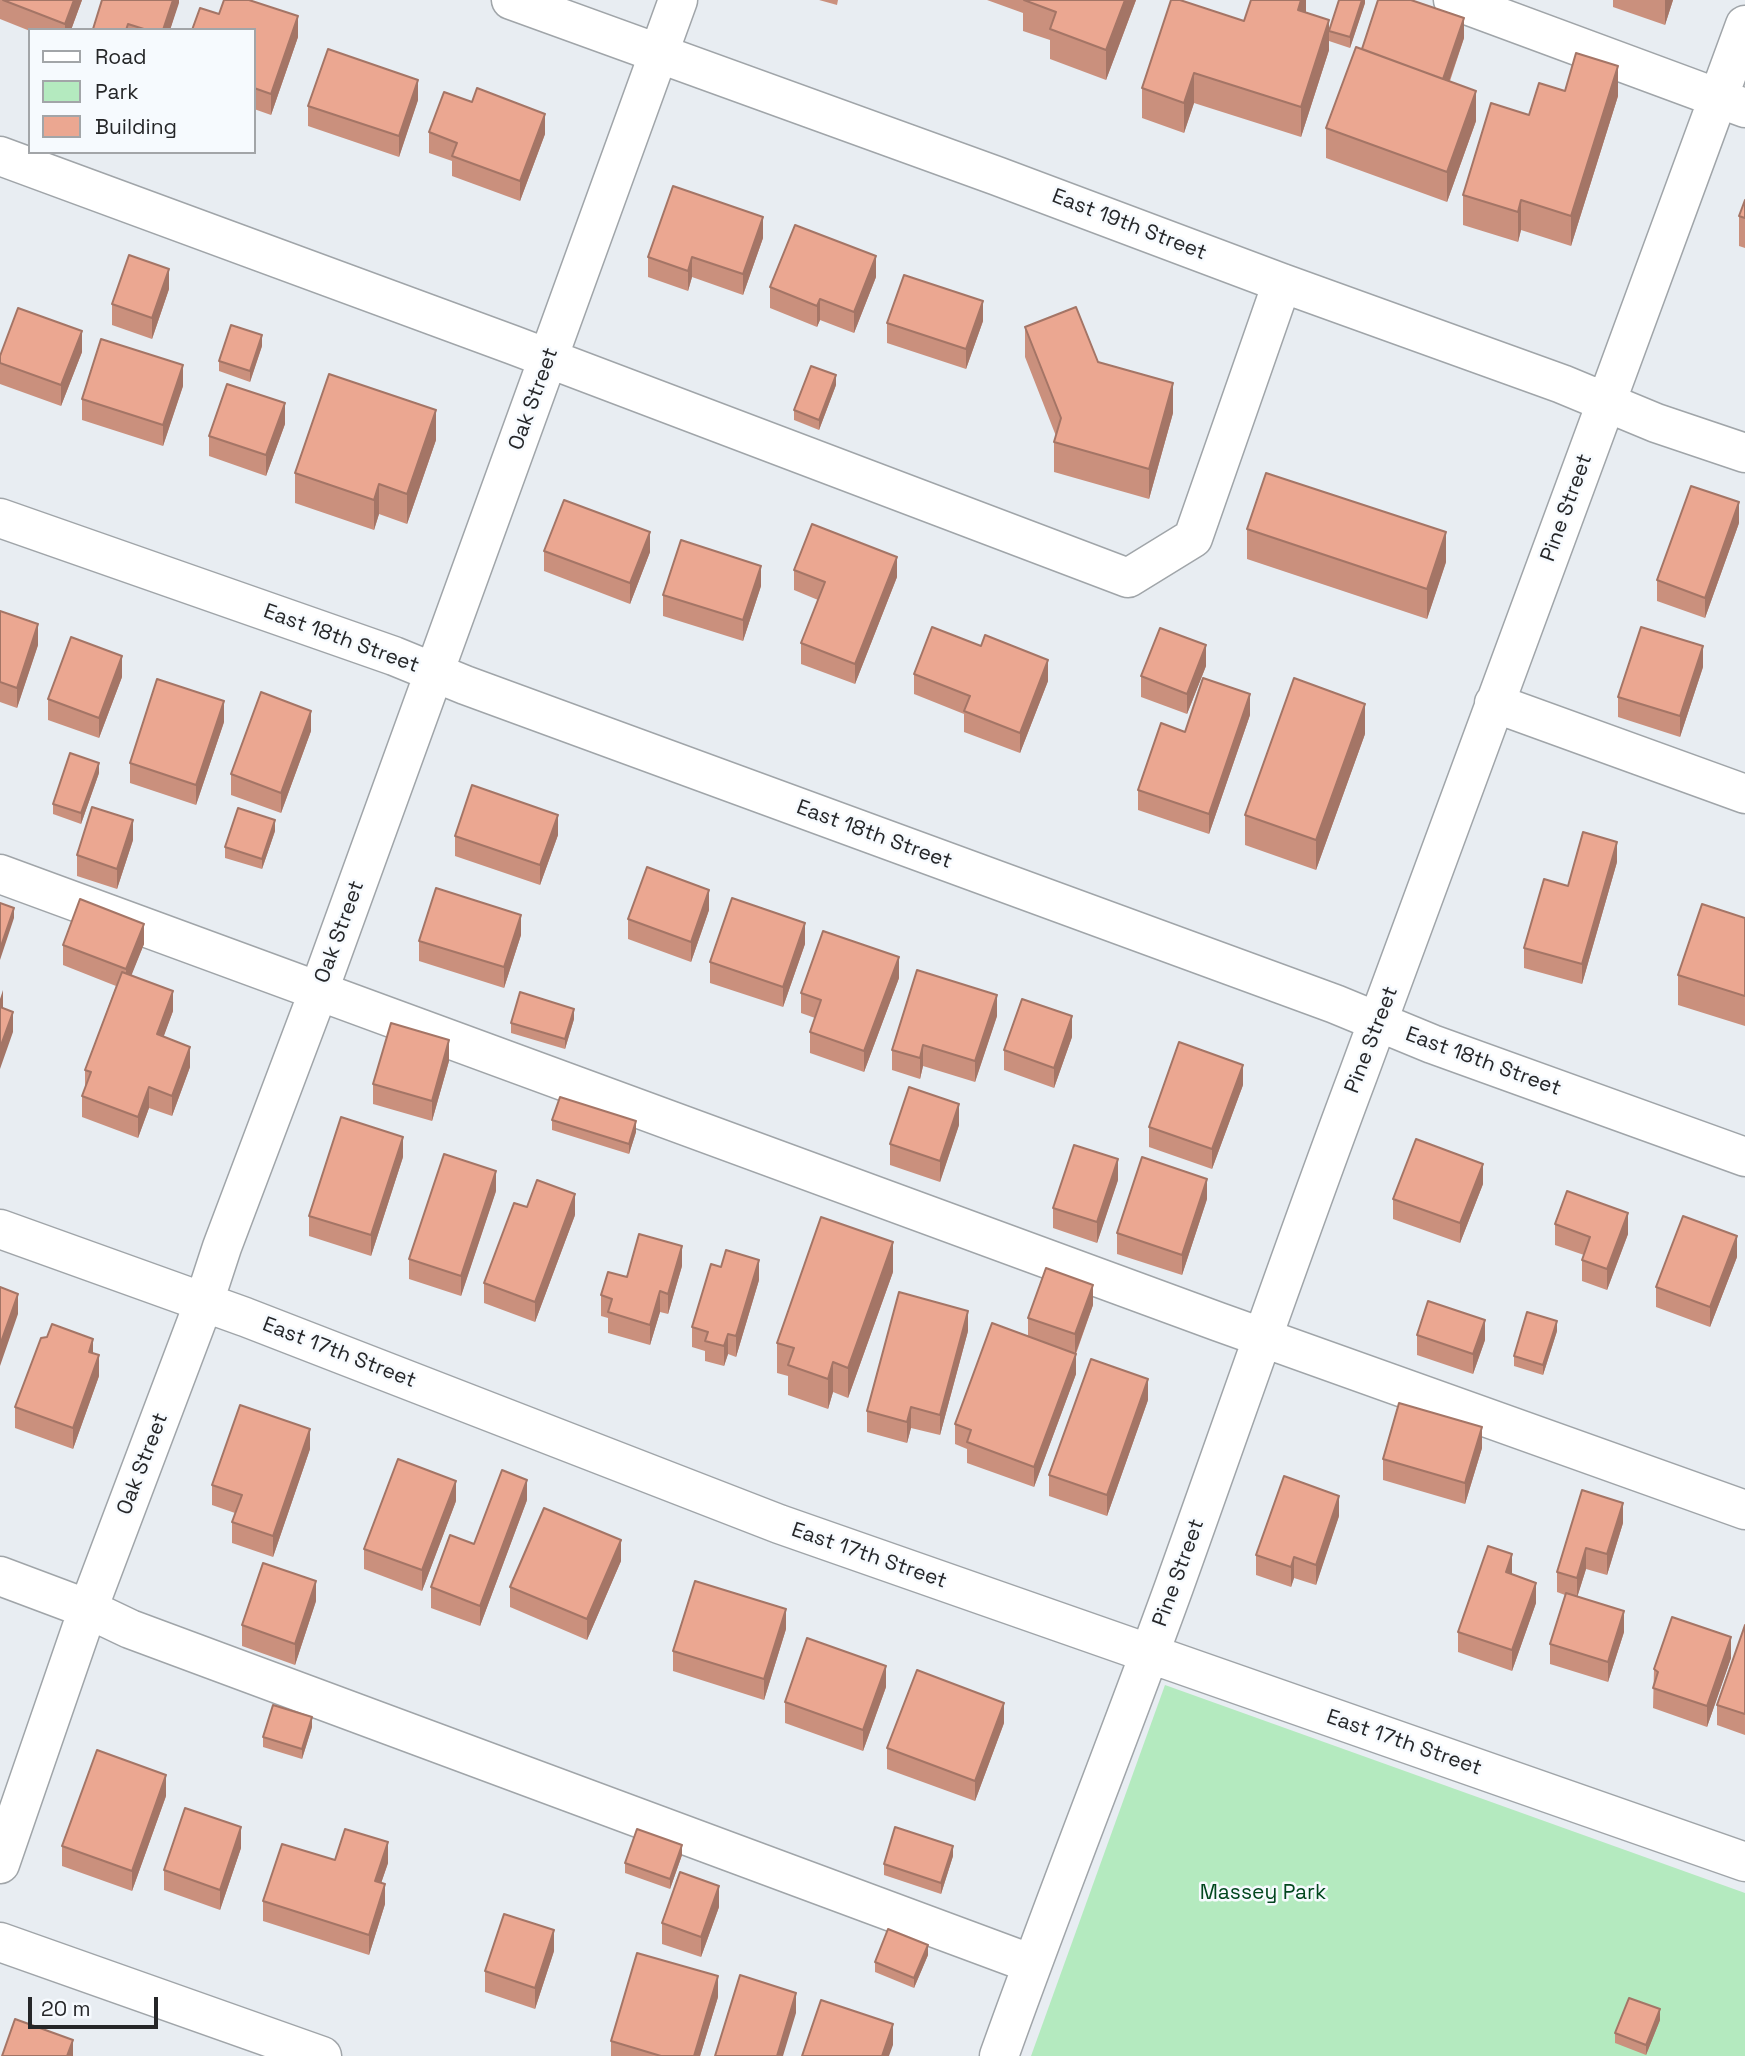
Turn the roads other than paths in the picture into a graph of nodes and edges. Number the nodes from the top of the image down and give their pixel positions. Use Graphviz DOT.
graph roads {
  1 [pos="512,0"];
  2 [pos="678,0"];
  3 [pos="1453,0"];
  4 [pos="1745,24"];
  5 [pos="658,54"];
  6 [pos="1732,103"];
  7 [pos="0,156"];
  8 [pos="1282,283"];
  9 [pos="549,358"];
  10 [pos="1607,402"];
  11 [pos="1745,453"];
  12 [pos="0,518"];
  13 [pos="435,673"];
  14 [pos="1494,704"];
  15 [pos="1745,794"];
  16 [pos="0,874"];
  17 [pos="319,990"];
  18 [pos="1379,1023"];
  19 [pos="1745,1157"];
  20 [pos="0,1229"];
  21 [pos="205,1302"];
  22 [pos="1263,1337"];
  23 [pos="1745,1510"];
  24 [pos="0,1576"];
  25 [pos="88,1609"];
  26 [pos="1150,1654"];
  27 [pos="1745,1862"];
  28 [pos="0,1864"];
  29 [pos="0,1942"];
  30 [pos="1032,1964"];
  31 [pos="321,2056"];
  32 [pos="999,2056"];
  1 -- 5 [label="street, East 19th Street"];
  2 -- 5 [label="street, Oak Street"];
  3 -- 6 [label="street"];
  4 -- 6 [label="street, Pine Street"];
  5 -- 8 [label="street, East 19th Street"];
  5 -- 9 [label="street, Oak Street"];
  6 -- 10 [label="street, Pine Street"];
  7 -- 9 [label="street"];
  8 -- 9 [label="street"];
  8 -- 10 [label="street, East 19th Street"];
  9 -- 13 [label="street, Oak Street"];
  10 -- 11 [label="street, East 19th Street"];
  10 -- 14 [label="street, Pine Street"];
  12 -- 13 [label="street, East 18th Street"];
  13 -- 17 [label="street, Oak Street"];
  13 -- 18 [label="street, East 18th Street"];
  14 -- 15 [label="street"];
  14 -- 18 [label="street, Pine Street"];
  16 -- 17 [label="street"];
  17 -- 21 [label="street, Oak Street"];
  17 -- 22 [label="street"];
  18 -- 19 [label="street, East 18th Street"];
  18 -- 22 [label="street, Pine Street"];
  20 -- 21 [label="street, East 17th Street"];
  21 -- 25 [label="street, Oak Street"];
  21 -- 26 [label="street, East 17th Street"];
  22 -- 23 [label="street"];
  22 -- 26 [label="street, Pine Street"];
  24 -- 25 [label="street"];
  25 -- 28 [label="street, Oak Street"];
  25 -- 30 [label="street"];
  26 -- 27 [label="street, East 17th Street"];
  26 -- 30 [label="street, Pine Street"];
  29 -- 31 [label="street"];
  30 -- 32 [label="street, Pine Street"];
}
